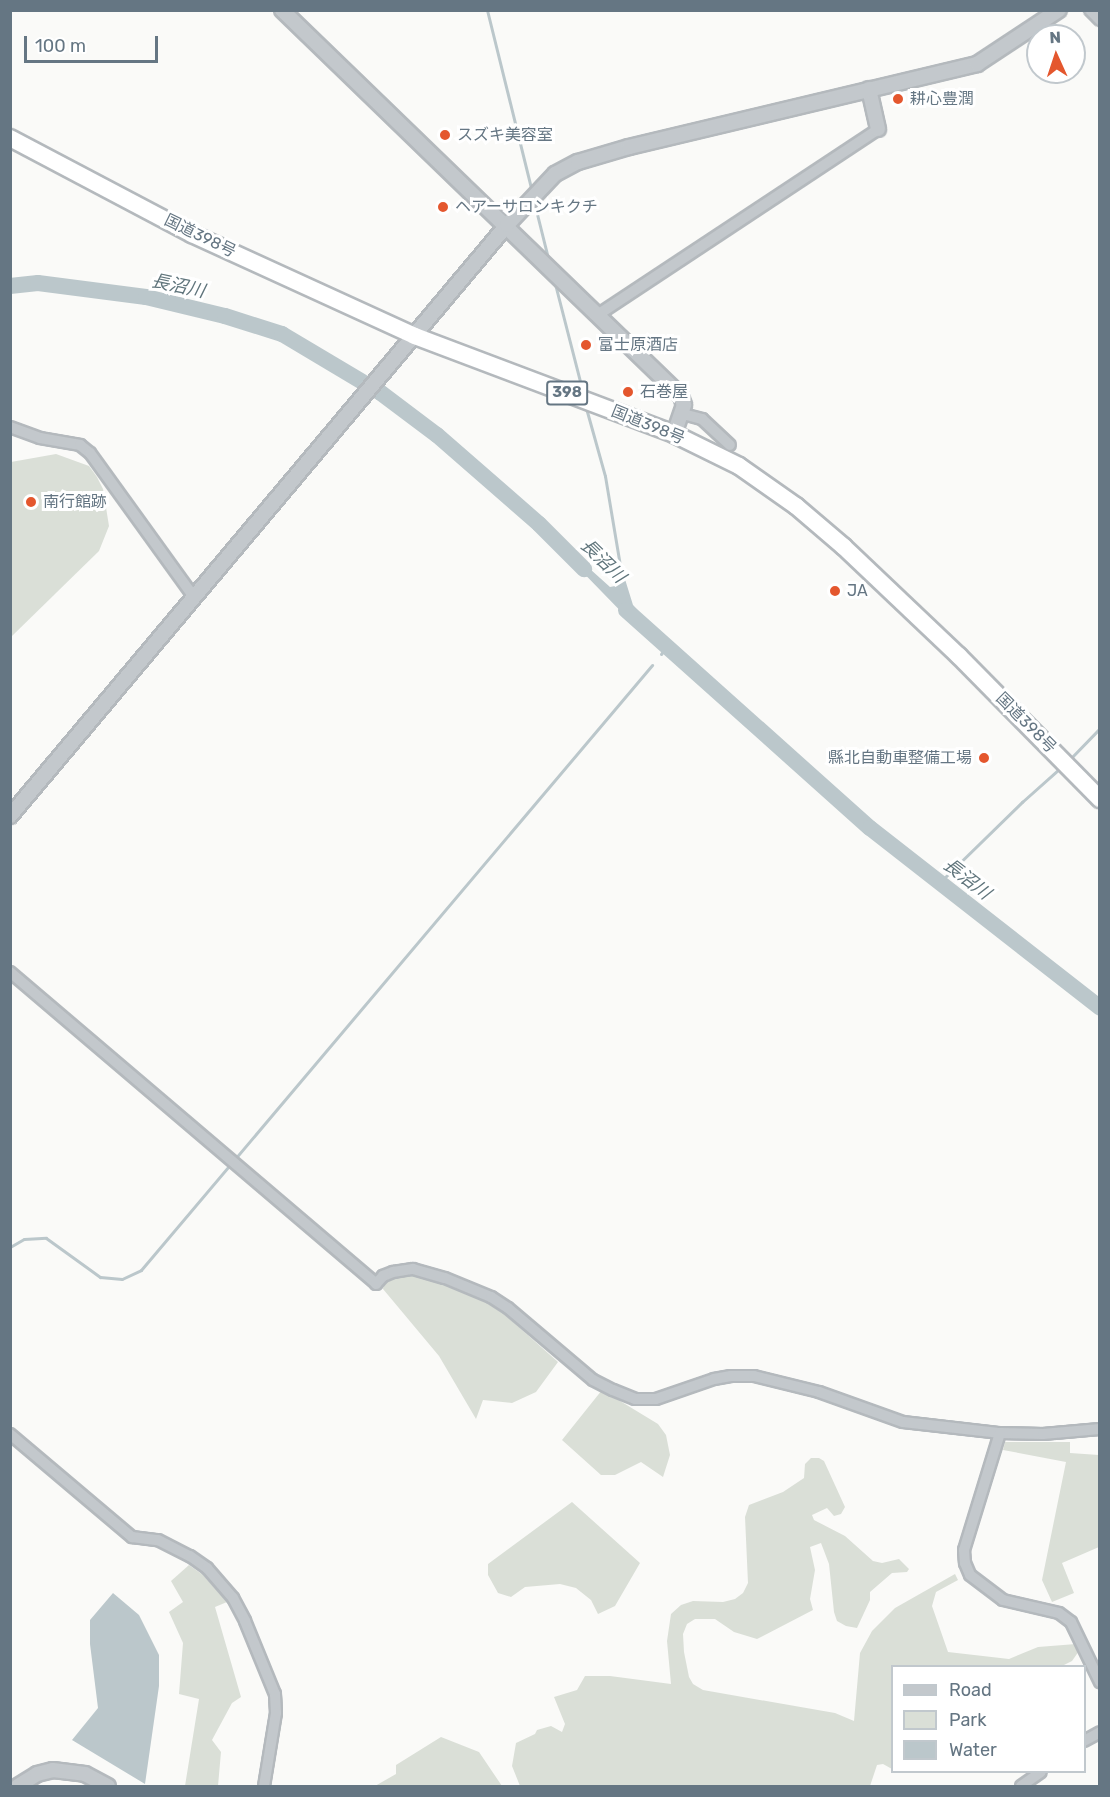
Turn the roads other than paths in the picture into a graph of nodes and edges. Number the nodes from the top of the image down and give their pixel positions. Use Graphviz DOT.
graph roads {
  1 [pos="282,10"];
  2 [pos="1059,10"];
  3 [pos="1090,10"];
  4 [pos="1100,20"];
  5 [pos="868,89"];
  6 [pos="878,129"];
  7 [pos="10,138"];
  8 [pos="507,225"];
  9 [pos="599,314"];
  10 [pos="415,336"];
  11 [pos="682,414"];
  12 [pos="10,427"];
  13 [pos="674,434"];
  14 [pos="730,445"];
  15 [pos="194,597"];
  16 [pos="1100,799"];
  17 [pos="10,816"];
  18 [pos="10,972"];
  19 [pos="1100,1429"];
  20 [pos="1000,1433"];
  21 [pos="10,1434"];
  22 [pos="1100,1682"];
  23 [pos="1100,1732"];
  24 [pos="1086,1740"];
  25 [pos="1040,1773"];
  26 [pos="18,1786"];
  27 [pos="108,1786"];
  28 [pos="264,1786"];
  29 [pos="1021,1786"];
  1 -- 8 [label="street"];
  2 -- 5 [label="street"];
  3 -- 4 [label="street"];
  5 -- 6 [label="street"];
  5 -- 8 [label="street"];
  6 -- 9 [label="street"];
  7 -- 10 [label="highway, 国道398号 / 398"];
  8 -- 9 [label="street"];
  8 -- 10 [label="street"];
  9 -- 11 [label="street"];
  10 -- 13 [label="highway, 国道398号 / 398"];
  10 -- 15 [label="street"];
  11 -- 13 [label="street"];
  11 -- 14 [label="street"];
  12 -- 15 [label="street"];
  13 -- 16 [label="highway, 国道398号 / 398"];
  15 -- 17 [label="street"];
  18 -- 20 [label="street"];
  19 -- 20 [label="street"];
  20 -- 22 [label="street"];
  21 -- 28 [label="street"];
  23 -- 24 [label="street"];
  25 -- 29 [label="street"];
  26 -- 27 [label="street"];
}
